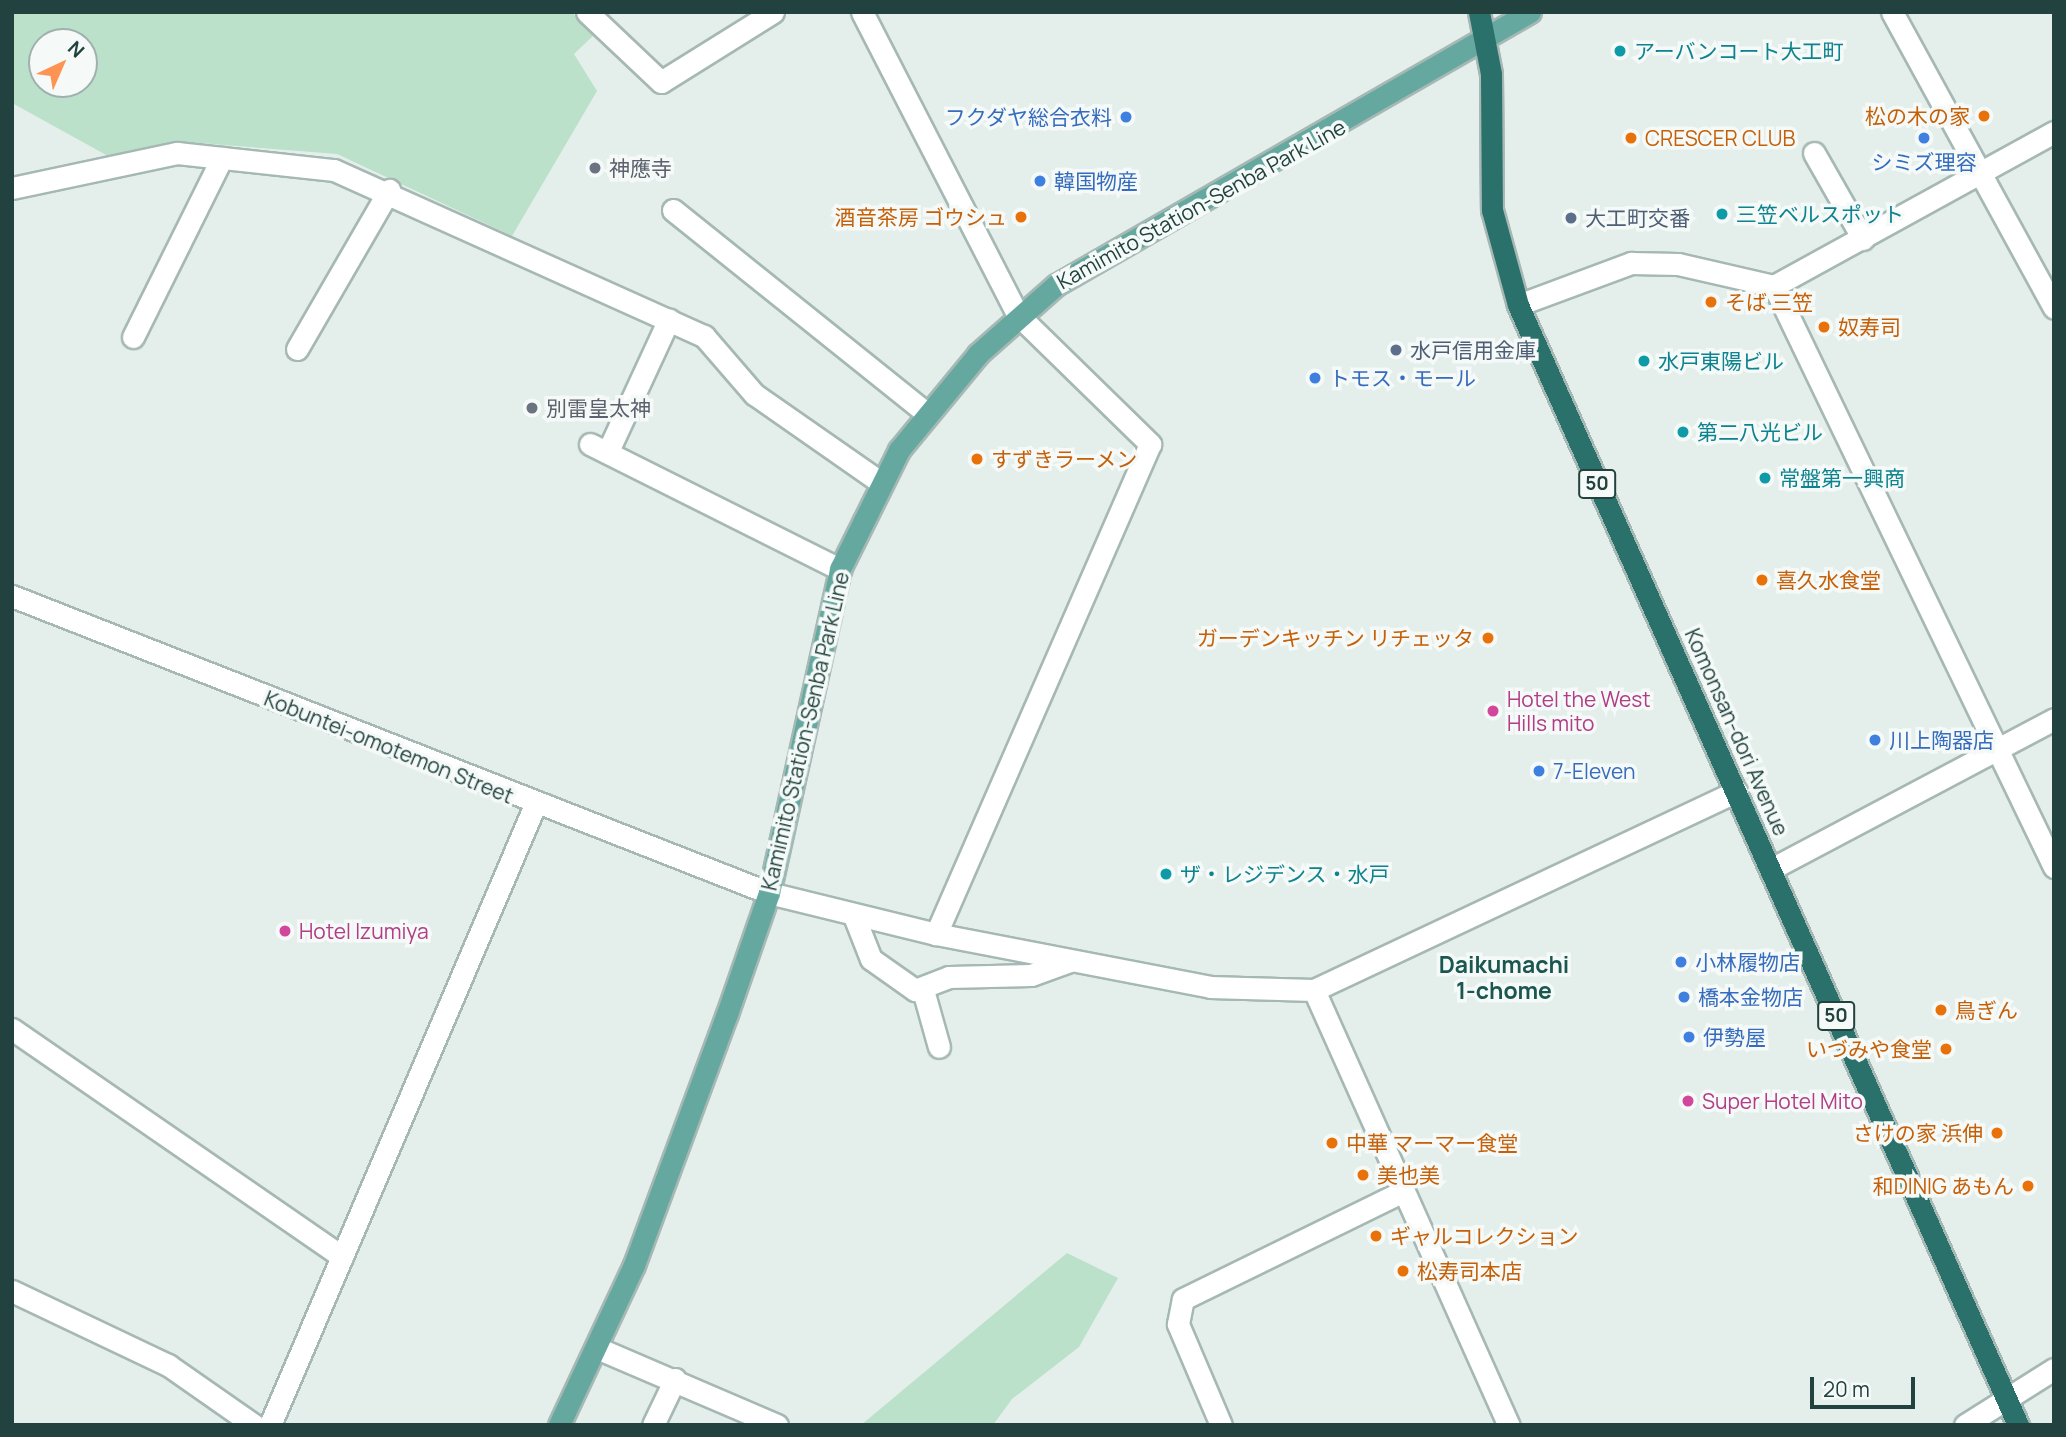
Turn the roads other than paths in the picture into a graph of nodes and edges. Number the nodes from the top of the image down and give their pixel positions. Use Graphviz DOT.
graph roads {
  1 [pos="587,12"];
  2 [pos="773,12"];
  3 [pos="862,12"];
  4 [pos="1479,12"];
  5 [pos="1530,12"];
  6 [pos="1892,12"];
  7 [pos="1487,42"];
  8 [pos="2054,132"];
  9 [pos="1814,153"];
  10 [pos="222,158"];
  11 [pos="1978,177"];
  12 [pos="12,188"];
  13 [pos="389,190"];
  14 [pos="673,210"];
  15 [pos="1863,239"];
  16 [pos="1774,286"];
  17 [pos="1518,305"];
  18 [pos="2054,308"];
  19 [pos="1018,315"];
  20 [pos="669,319"];
  21 [pos="133,337"];
  22 [pos="297,349"];
  23 [pos="926,413"];
  24 [pos="880,482"];
  25 [pos="840,569"];
  26 [pos="12,596"];
  27 [pos="2054,719"];
  28 [pos="1997,750"];
  29 [pos="1737,791"];
  30 [pos="535,806"];
  31 [pos="2054,867"];
  32 [pos="1771,869"];
  33 [pos="769,893"];
  34 [pos="855,916"];
  35 [pos="936,934"];
  36 [pos="1070,961"];
  37 [pos="923,990"];
  38 [pos="1314,990"];
  39 [pos="12,1029"];
  40 [pos="939,1047"];
  41 [pos="1403,1191"];
  42 [pos="342,1257"];
  43 [pos="12,1291"];
  44 [pos="597,1348"];
  45 [pos="2054,1368"];
  46 [pos="675,1379"];
  47 [pos="2006,1397"];
  48 [pos="254,1425"];
  49 [pos="270,1425"];
  50 [pos="559,1425"];
  51 [pos="653,1425"];
  52 [pos="777,1425"];
  53 [pos="1221,1425"];
  54 [pos="1508,1425"];
  55 [pos="1965,1425"];
  56 [pos="2018,1425"];
  1 -- 2 [label="street"];
  3 -- 19 [label="street"];
  4 -- 7 [label="highway, 50"];
  5 -- 7 [label="main road, Kamimito Station-Senba Park Line"];
  6 -- 11 [label="street"];
  7 -- 17 [label="highway, Komonsan-dori Avenue / 50"];
  7 -- 19 [label="main road, Kamimito Station-Senba Park Line"];
  8 -- 11 [label="street"];
  9 -- 15 [label="street"];
  10 -- 12 [label="street"];
  10 -- 13 [label="street"];
  10 -- 21 [label="street"];
  11 -- 15 [label="street"];
  11 -- 18 [label="street"];
  13 -- 20 [label="street"];
  13 -- 22 [label="street"];
  14 -- 23 [label="street"];
  15 -- 16 [label="street"];
  16 -- 17 [label="street"];
  16 -- 28 [label="street"];
  17 -- 29 [label="highway, Komonsan-dori Avenue / 50"];
  19 -- 23 [label="main road, Kamimito Station-Senba Park Line"];
  19 -- 35 [label="street"];
  20 -- 24 [label="street"];
  20 -- 25 [label="street"];
  23 -- 24 [label="main road, Kamimito Station-Senba Park Line"];
  24 -- 25 [label="main road, Kamimito Station-Senba Park Line"];
  25 -- 33 [label="main road, Kamimito Station-Senba Park Line"];
  26 -- 30 [label="street, Kobuntei-omotemon Street"];
  27 -- 28 [label="street"];
  28 -- 31 [label="street"];
  28 -- 32 [label="street"];
  29 -- 32 [label="highway, Komonsan-dori Avenue / 50"];
  29 -- 38 [label="street"];
  30 -- 33 [label="street, Kobuntei-omotemon Street"];
  30 -- 42 [label="street"];
  32 -- 47 [label="highway, Komonsan-dori Avenue / 50"];
  33 -- 34 [label="street, Kobuntei-omotemon Street"];
  33 -- 44 [label="main road, Kamimito Station-Senba Park Line"];
  34 -- 35 [label="street, Kobuntei-omotemon Street"];
  34 -- 37 [label="street"];
  35 -- 36 [label="street, Kobuntei-omotemon Street"];
  36 -- 37 [label="street"];
  36 -- 38 [label="street, Kobuntei-omotemon Street"];
  37 -- 40 [label="street"];
  38 -- 41 [label="street"];
  39 -- 42 [label="street"];
  41 -- 53 [label="street"];
  41 -- 54 [label="street"];
  42 -- 49 [label="street"];
  43 -- 48 [label="street"];
  44 -- 46 [label="street"];
  44 -- 50 [label="main road, Kamimito Station-Senba Park Line"];
  45 -- 47 [label="street"];
  46 -- 51 [label="street"];
  46 -- 52 [label="street"];
  47 -- 55 [label="street"];
  47 -- 56 [label="highway, Komonsan-dori Avenue / 50"];
}
